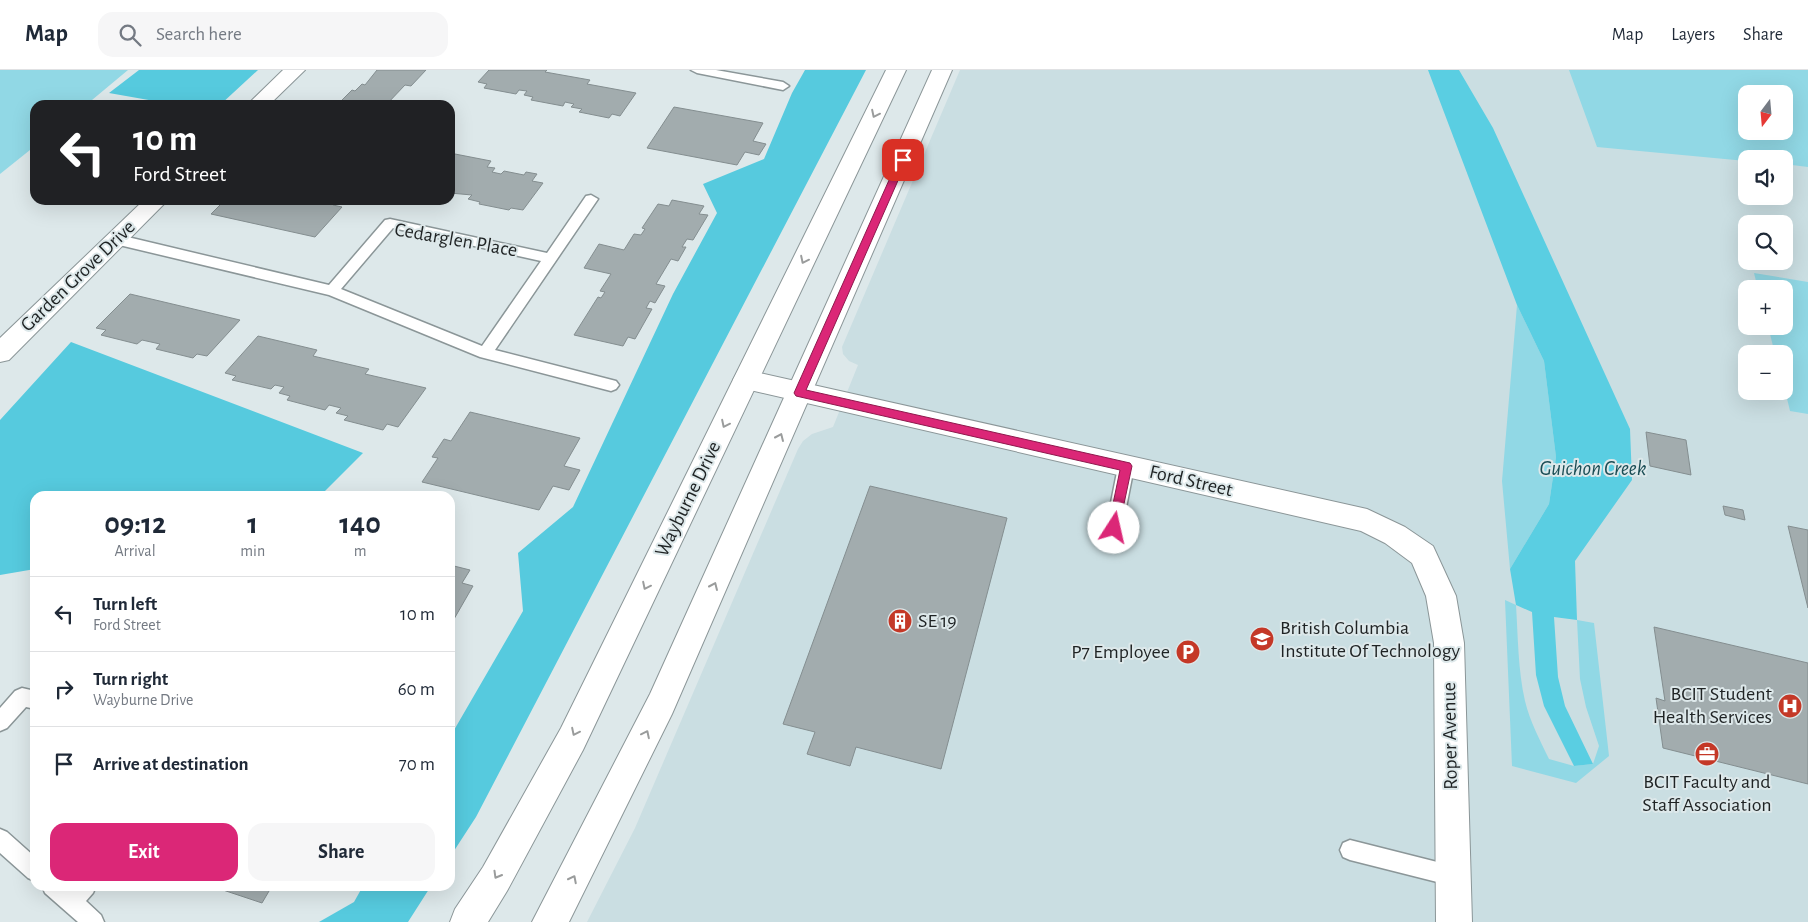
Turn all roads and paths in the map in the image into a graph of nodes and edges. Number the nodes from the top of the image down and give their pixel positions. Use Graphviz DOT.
graph roads {
  1 [pos="295,70"];
  2 [pos="698,70"];
  3 [pos="896,70"];
  4 [pos="942,70"];
  5 [pos="783,86"];
  6 [pos="263,100"];
  7 [pos="590,199"];
  8 [pos="151,205"];
  9 [pos="115,239"];
  10 [pos="550,258"];
  11 [pos="332,291"];
  12 [pos="0,352"];
  13 [pos="485,353"];
  14 [pos="746,380"];
  15 [pos="611,385"];
  16 [pos="800,393"];
  17 [pos="1126,466"];
  18 [pos="1114,528"];
  19 [pos="1423,555"];
  20 [pos="30,699"];
  21 [pos="0,722"];
  22 [pos="0,839"];
  23 [pos="1350,850"];
  24 [pos="30,866"];
  25 [pos="1453,876"];
  26 [pos="57,891"];
  27 [pos="81,891"];
  28 [pos="70,903"];
  29 [pos="94,922"];
  30 [pos="468,922"];
  31 [pos="550,922"];
  32 [pos="1454,922"];
  1 -- 6 [label="street"];
  2 -- 5 [label="lane"];
  3 -- 14 [label="street, Wayburne Drive, one-way"];
  4 -- 16 [label="street"];
  7 -- 10 [label="lane, Cedarglen Place"];
  8 -- 9 [label="street, Garden Grove Drive"];
  9 -- 11 [label="lane"];
  9 -- 12 [label="street, Garden Grove Drive"];
  10 -- 11 [label="lane, Cedarglen Place"];
  10 -- 13 [label="lane, Cedarglen Place"];
  11 -- 13 [label="lane"];
  13 -- 15 [label="lane"];
  14 -- 16 [label="street, Ford Street"];
  14 -- 30 [label="street, Wayburne Drive, one-way"];
  16 -- 17 [label="street, Ford Street"];
  31 -- 16 [label="street, one-way"];
  17 -- 18 [label="lane"];
  17 -- 19 [label="street, Ford Street"];
  19 -- 25 [label="street, Roper Avenue"];
  20 -- 21 [label="lane"];
  22 -- 24 [label="lane"];
  23 -- 25 [label="lane"];
  25 -- 32 [label="street, Roper Avenue"];
  26 -- 28 [label="lane"];
  27 -- 28 [label="lane"];
  28 -- 29 [label="lane"];
}
